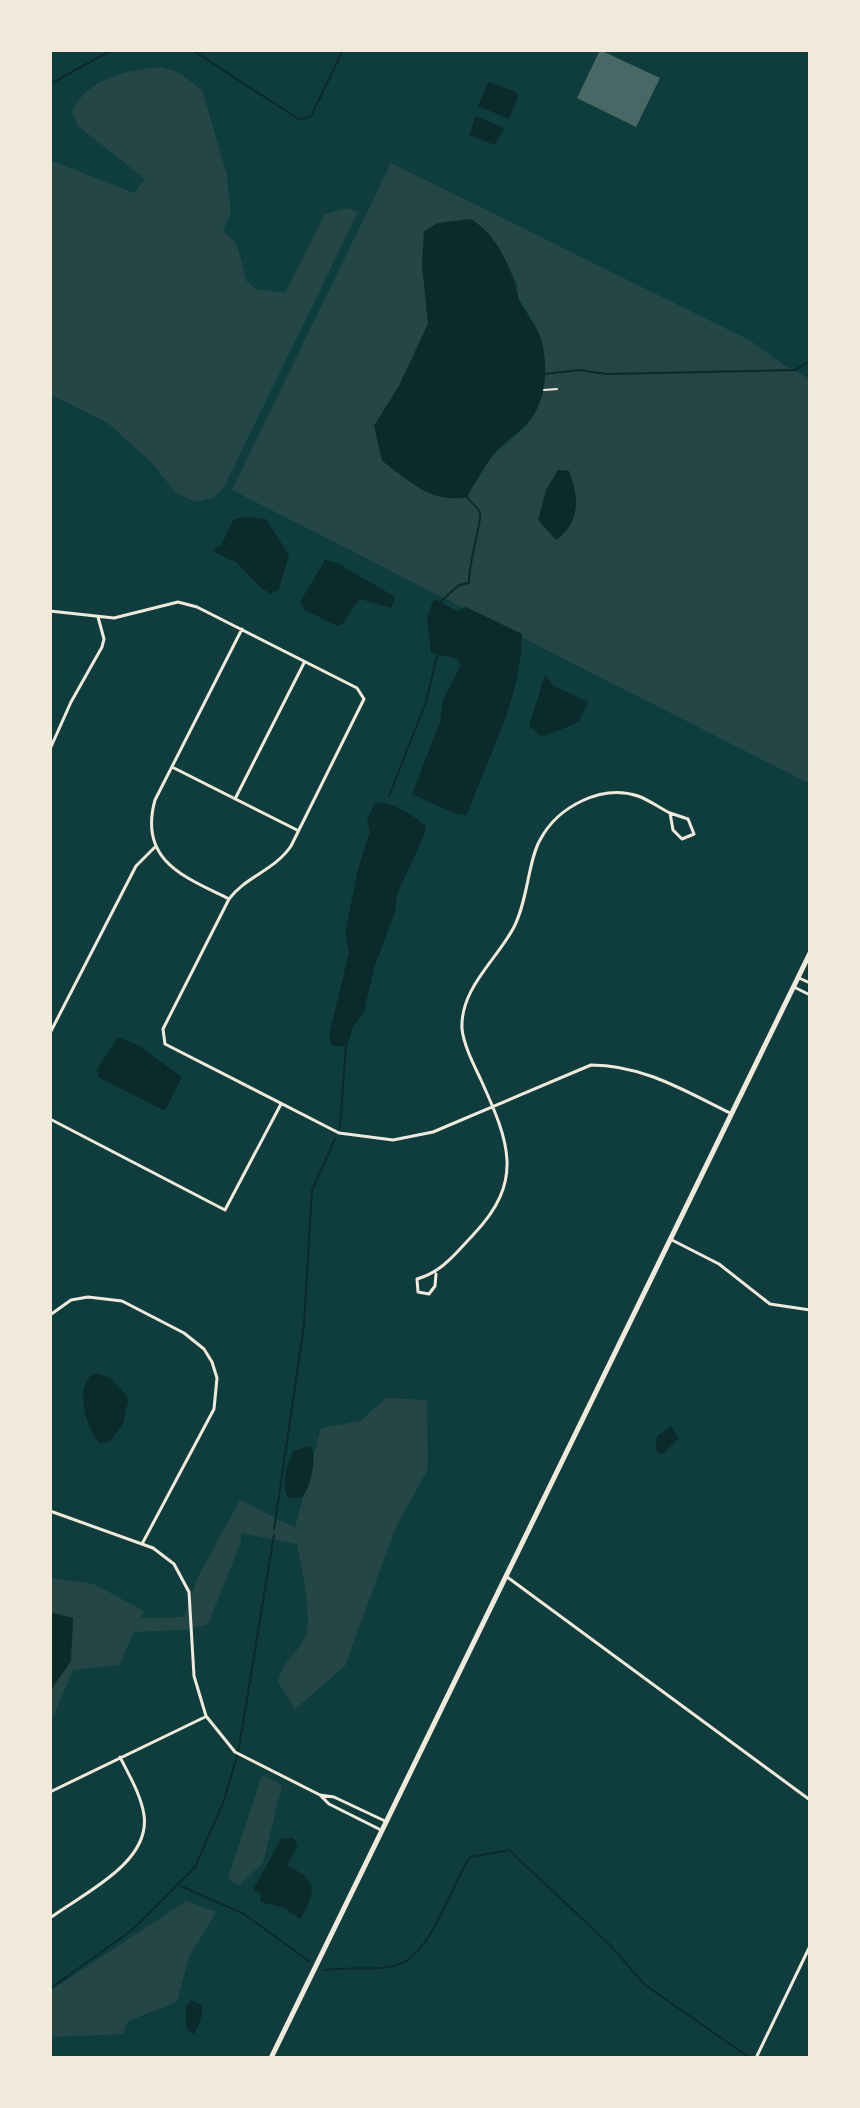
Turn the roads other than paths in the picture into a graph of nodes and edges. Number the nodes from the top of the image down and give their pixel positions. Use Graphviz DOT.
graph roads {
  1 [pos="50,611"];
  2 [pos="98,617"];
  3 [pos="242,629"];
  4 [pos="305,662"];
  5 [pos="50,749"];
  6 [pos="172,767"];
  7 [pos="235,799"];
  8 [pos="670,813"];
  9 [pos="299,831"];
  10 [pos="155,847"];
  11 [pos="229,899"];
  12 [pos="810,953"];
  13 [pos="798,977"];
  14 [pos="810,983"];
  15 [pos="794,987"];
  16 [pos="810,995"];
  17 [pos="50,1033"];
  18 [pos="281,1104"];
  19 [pos="493,1107"];
  20 [pos="731,1113"];
  21 [pos="50,1119"];
  22 [pos="670,1239"];
  23 [pos="436,1274"];
  24 [pos="810,1310"];
  25 [pos="50,1315"];
  26 [pos="50,1511"];
  27 [pos="142,1544"];
  28 [pos="504,1575"];
  29 [pos="206,1716"];
  30 [pos="120,1757"];
  31 [pos="50,1792"];
  32 [pos="320,1795"];
  33 [pos="810,1800"];
  34 [pos="385,1821"];
  35 [pos="381,1830"];
  36 [pos="50,1918"];
  37 [pos="810,1946"];
  38 [pos="271,2058"];
  39 [pos="756,2058"];
  1 -- 2 [label="street"];
  2 -- 3 [label="street"];
  2 -- 5 [label="street"];
  3 -- 4 [label="street"];
  3 -- 6 [label="street"];
  4 -- 7 [label="street"];
  4 -- 9 [label="street"];
  6 -- 7 [label="street"];
  6 -- 10 [label="street"];
  7 -- 9 [label="street"];
  8 -- 8 [label="street"];
  8 -- 19 [label="street"];
  9 -- 11 [label="street"];
  10 -- 11 [label="street"];
  10 -- 17 [label="street"];
  11 -- 18 [label="street"];
  12 -- 13 [label="main road"];
  13 -- 14 [label="street"];
  13 -- 15 [label="main road"];
  15 -- 16 [label="street"];
  15 -- 20 [label="main road"];
  18 -- 19 [label="street"];
  18 -- 21 [label="street"];
  19 -- 20 [label="street"];
  19 -- 23 [label="street"];
  20 -- 22 [label="main road"];
  22 -- 24 [label="street"];
  22 -- 28 [label="main road"];
  23 -- 23 [label="street"];
  25 -- 27 [label="street"];
  26 -- 27 [label="street"];
  27 -- 29 [label="street"];
  28 -- 33 [label="street"];
  28 -- 34 [label="main road"];
  29 -- 30 [label="street"];
  29 -- 32 [label="street"];
  30 -- 31 [label="street"];
  30 -- 36 [label="street"];
  32 -- 34 [label="street"];
  32 -- 35 [label="street"];
  34 -- 35 [label="main road"];
  35 -- 38 [label="main road"];
  37 -- 39 [label="street"];
}
